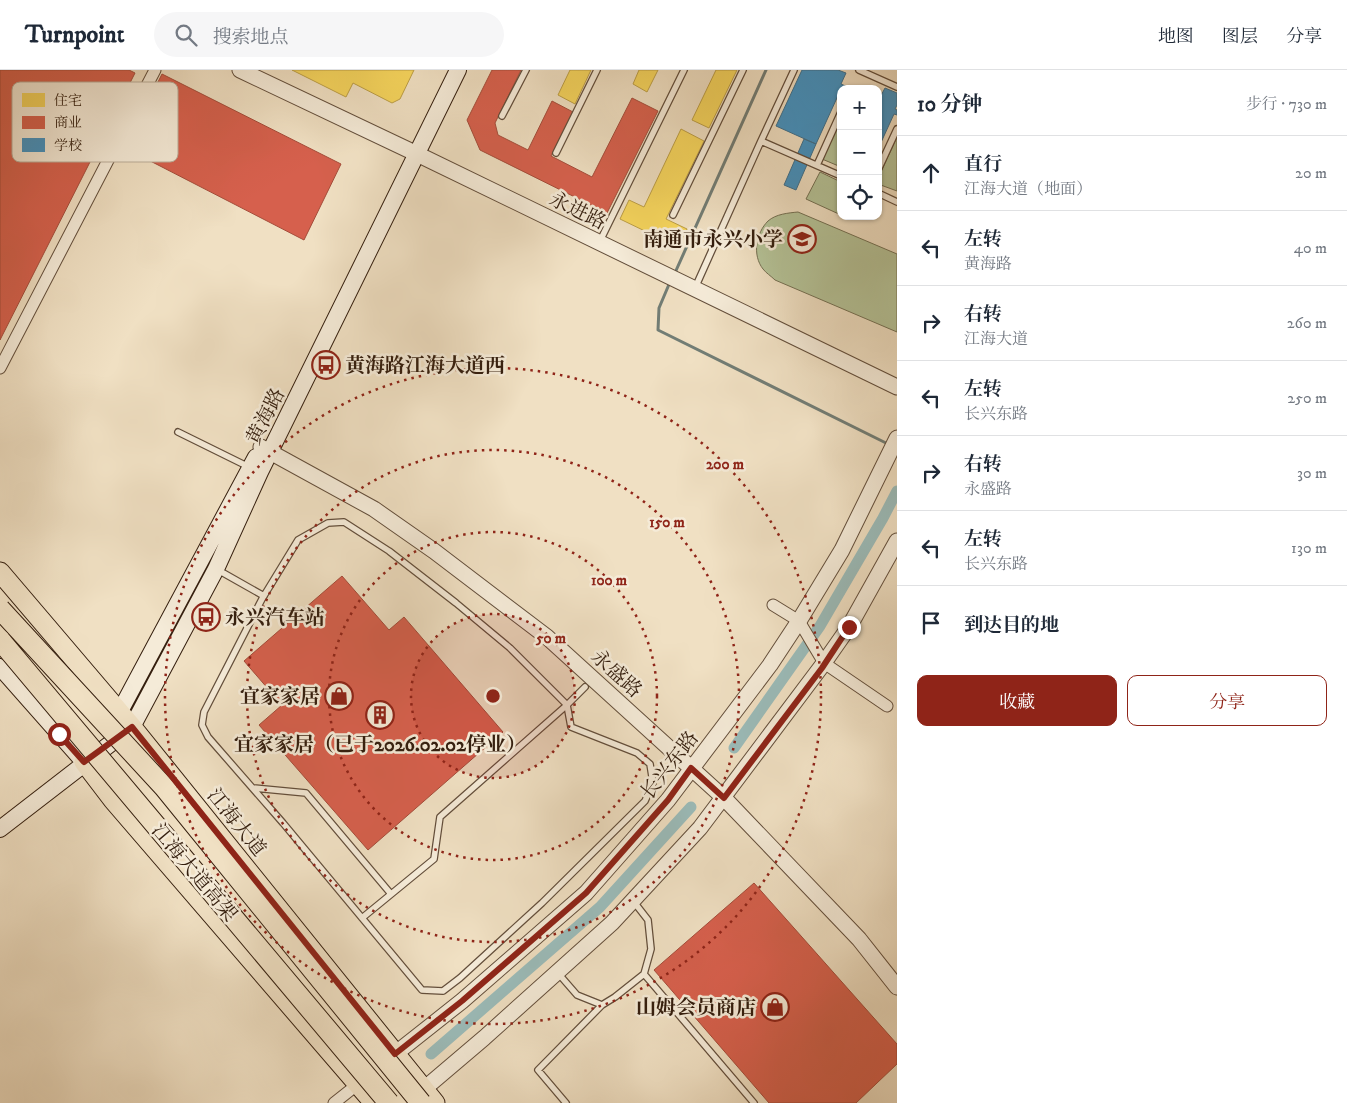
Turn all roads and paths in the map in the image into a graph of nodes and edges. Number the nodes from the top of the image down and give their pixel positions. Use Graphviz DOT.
graph roads {
  1 [pos="155,70"];
  2 [pos="240,70"];
  3 [pos="446,70"];
  4 [pos="458,70"];
  5 [pos="526,70"];
  6 [pos="597,70"];
  7 [pos="684,70"];
  8 [pos="743,70"];
  9 [pos="794,70"];
  10 [pos="858,70"];
  11 [pos="149,82"];
  12 [pos="897,87"];
  13 [pos="502,116"];
  14 [pos="837,121"];
  15 [pos="897,129"];
  16 [pos="761,141"];
  17 [pos="412,152"];
  18 [pos="556,153"];
  19 [pos="882,161"];
  20 [pos="107,162"];
  21 [pos="817,166"];
  22 [pos="839,175"];
  23 [pos="882,195"];
  24 [pos="897,202"];
  25 [pos="673,215"];
  26 [pos="599,243"];
  27 [pos="691,287"];
  28 [pos="0,368"];
  29 [pos="897,388"];
  30 [pos="178,432"];
  31 [pos="897,438"];
  32 [pos="266,450"];
  33 [pos="255,470"];
  34 [pos="897,541"];
  35 [pos="216,569"];
  36 [pos="0,572"];
  37 [pos="264,596"];
  38 [pos="773,605"];
  39 [pos="0,609"];
  40 [pos="799,621"];
  41 [pos="0,640"];
  42 [pos="824,663"];
  43 [pos="0,667"];
  44 [pos="585,687"];
  45 [pos="567,705"];
  46 [pos="887,706"];
  47 [pos="125,720"];
  48 [pos="84,762"];
  49 [pos="691,768"];
  50 [pos="253,788"];
  51 [pos="724,798"];
  52 [pos="0,829"];
  53 [pos="391,894"];
  54 [pos="633,900"];
  55 [pos="362,918"];
  56 [pos="558,972"];
  57 [pos="644,974"];
  58 [pos="897,987"];
  59 [pos="602,1005"];
  60 [pos="395,1054"];
  61 [pos="358,1084"];
  62 [pos="427,1098"];
  63 [pos="334,1103"];
  64 [pos="374,1103"];
  65 [pos="389,1103"];
  66 [pos="566,1103"];
  67 [pos="754,1103"];
  1 -- 11 [label="street"];
  2 -- 17 [label="street, 永进路"];
  3 -- 17 [label="main road, 黄海路"];
  4 -- 17 [label="main road, 黄海路"];
  5 -- 13 [label="lane"];
  6 -- 18 [label="lane"];
  7 -- 26 [label="lane"];
  8 -- 25 [label="lane"];
  9 -- 16 [label="lane"];
  10 -- 12 [label="lane"];
  14 -- 21 [label="lane"];
  15 -- 19 [label="lane"];
  16 -- 21 [label="lane"];
  16 -- 27 [label="lane"];
  17 -- 26 [label="street, 永进路"];
  17 -- 32 [label="main road, 黄海路"];
  20 -- 28 [label="street"];
  21 -- 22 [label="lane"];
  23 -- 24 [label="lane"];
  26 -- 27 [label="street, 永进路"];
  27 -- 29 [label="street, 永进路"];
  30 -- 33 [label="lane"];
  31 -- 40 [label="street, 长兴东路"];
  32 -- 33 [label="main road, 黄海路"];
  32 -- 49 [label="street, 永盛路"];
  33 -- 35 [label="main road, 黄海路"];
  33 -- 47 [label="main road, 黄海路"];
  34 -- 42 [label="street"];
  35 -- 37 [label="lane"];
  35 -- 47 [label="main road, 黄海路"];
  36 -- 47 [label="main road, 江海大道"];
  37 -- 45 [label="lane"];
  37 -- 50 [label="lane"];
  38 -- 40 [label="street"];
  39 -- 62 [label="highway, 江海大道高架, bridge"];
  40 -- 42 [label="street"];
  40 -- 49 [label="street, 长兴东路"];
  41 -- 65 [label="highway, 江海大道高架, bridge"];
  42 -- 46 [label="street"];
  42 -- 51 [label="street"];
  43 -- 48 [label="main road"];
  44 -- 45 [label="lane"];
  45 -- 53 [label="lane"];
  45 -- 55 [label="lane"];
  47 -- 48 [label="main road, 黄海路"];
  47 -- 60 [label="main road, 江海大道"];
  48 -- 52 [label="main road, 黄海路"];
  48 -- 61 [label="main road"];
  49 -- 51 [label="street, 永盛路"];
  49 -- 60 [label="street, 长兴东路"];
  50 -- 53 [label="lane"];
  50 -- 55 [label="lane"];
  51 -- 54 [label="street"];
  51 -- 58 [label="street, 永盛路"];
  53 -- 55 [label="lane"];
  54 -- 56 [label="street"];
  54 -- 57 [label="lane"];
  56 -- 59 [label="lane"];
  56 -- 62 [label="street"];
  57 -- 59 [label="lane"];
  57 -- 67 [label="lane"];
  59 -- 66 [label="lane"];
  60 -- 62 [label="main road, 江海大道"];
  61 -- 63 [label="street"];
  61 -- 64 [label="main road"];
}
